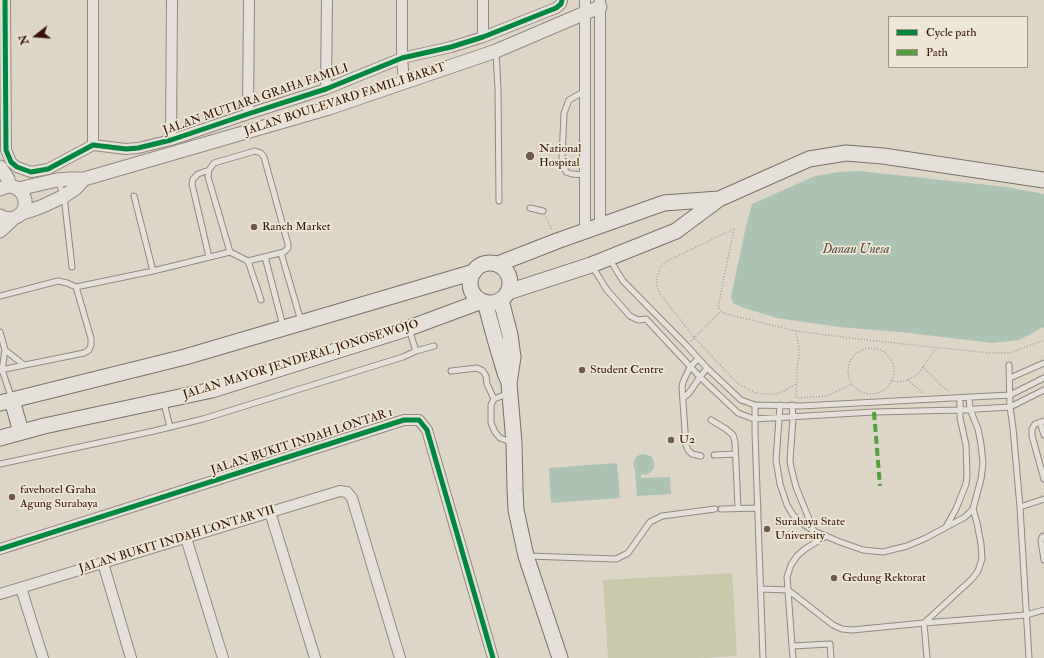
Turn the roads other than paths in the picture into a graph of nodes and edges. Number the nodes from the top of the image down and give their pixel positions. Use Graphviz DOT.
graph roads {
  1 [pos="5,0"];
  2 [pos="93,0"];
  3 [pos="172,0"];
  4 [pos="249,0"];
  5 [pos="327,0"];
  6 [pos="402,0"];
  7 [pos="483,0"];
  8 [pos="562,0"];
  9 [pos="600,4"];
  10 [pos="585,6"];
  11 [pos="483,37"];
  12 [pos="496,51"];
  13 [pos="402,58"];
  14 [pos="404,82"];
  15 [pos="326,89"];
  16 [pos="585,91"];
  17 [pos="248,114"];
  18 [pos="170,140"];
  19 [pos="92,145"];
  20 [pos="0,167"];
  21 [pos="209,170"];
  22 [pos="584,175"];
  23 [pos="84,179"];
  24 [pos="58,180"];
  25 [pos="1044,180"];
  26 [pos="9,188"];
  27 [pos="64,196"];
  28 [pos="134,196"];
  29 [pos="718,200"];
  30 [pos="499,201"];
  31 [pos="664,203"];
  32 [pos="530,208"];
  33 [pos="543,211"];
  34 [pos="18,215"];
  35 [pos="0,216"];
  36 [pos="600,226"];
  37 [pos="0,231"];
  38 [pos="585,231"];
  39 [pos="676,231"];
  40 [pos="230,252"];
  41 [pos="281,253"];
  42 [pos="209,257"];
  43 [pos="265,257"];
  44 [pos="609,258"];
  45 [pos="248,261"];
  46 [pos="503,262"];
  47 [pos="591,265"];
  48 [pos="72,267"];
  49 [pos="153,271"];
  50 [pos="474,272"];
  51 [pos="76,288"];
  52 [pos="509,294"];
  53 [pos="0,296"];
  54 [pos="261,300"];
  55 [pos="484,302"];
  56 [pos="654,312"];
  57 [pos="646,319"];
  58 [pos="302,322"];
  59 [pos="284,327"];
  60 [pos="409,328"];
  61 [pos="0,332"];
  62 [pos="434,346"];
  63 [pos="5,350"];
  64 [pos="416,351"];
  65 [pos="698,359"];
  66 [pos="1044,363"];
  67 [pos="1009,364"];
  68 [pos="24,365"];
  69 [pos="690,367"];
  70 [pos="707,368"];
  71 [pos="1,370"];
  72 [pos="451,371"];
  73 [pos="700,377"];
  74 [pos="1010,378"];
  75 [pos="1044,378"];
  76 [pos="510,387"];
  77 [pos="1044,390"];
  78 [pos="1010,395"];
  79 [pos="969,397"];
  80 [pos="684,398"];
  81 [pos="960,398"];
  82 [pos="494,399"];
  83 [pos="163,400"];
  84 [pos="6,402"];
  85 [pos="755,405"];
  86 [pos="780,405"];
  87 [pos="794,405"];
  88 [pos="1010,407"];
  89 [pos="970,409"];
  90 [pos="960,410"];
  91 [pos="779,418"];
  92 [pos="793,418"];
  93 [pos="754,419"];
  94 [pos="711,420"];
  95 [pos="1042,422"];
  96 [pos="170,427"];
  97 [pos="21,432"];
  98 [pos="1044,435"];
  99 [pos="0,438"];
  100 [pos="514,443"];
  101 [pos="735,454"];
  102 [pos="714,455"];
  103 [pos="701,456"];
  104 [pos="0,464"];
  105 [pos="1044,479"];
  106 [pos="1044,499"];
  107 [pos="1020,507"];
  108 [pos="738,508"];
  109 [pos="758,508"];
  110 [pos="715,509"];
  111 [pos="721,509"];
  112 [pos="973,509"];
  113 [pos="270,512"];
  114 [pos="946,528"];
  115 [pos="814,531"];
  116 [pos="826,536"];
  117 [pos="1044,536"];
  118 [pos="186,538"];
  119 [pos="0,549"];
  120 [pos="526,556"];
  121 [pos="1044,560"];
  122 [pos="103,563"];
  123 [pos="21,588"];
  124 [pos="761,589"];
  125 [pos="788,590"];
  126 [pos="0,594"];
  127 [pos="1044,610"];
  128 [pos="1026,615"];
  129 [pos="924,623"];
  130 [pos="792,646"];
  131 [pos="43,658"];
  132 [pos="131,658"];
  133 [pos="223,658"];
  134 [pos="315,658"];
  135 [pos="400,658"];
  136 [pos="493,658"];
  137 [pos="560,658"];
  138 [pos="763,658"];
  139 [pos="793,658"];
  140 [pos="832,658"];
  141 [pos="927,658"];
  142 [pos="1029,658"];
  1 -- 19 [label="street"];
  2 -- 19 [label="street"];
  3 -- 18 [label="street"];
  4 -- 17 [label="street"];
  5 -- 15 [label="street"];
  6 -- 13 [label="street"];
  7 -- 11 [label="street"];
  8 -- 11 [label="street, JALAN MUTIARA GRAHA FAMILI"];
  9 -- 10 [label="street, JALAN BOULEVARD FAMILI BARAT"];
  9 -- 36 [label="street"];
  10 -- 12 [label="street, JALAN BOULEVARD FAMILI BARAT"];
  10 -- 16 [label="street"];
  11 -- 13 [label="street, JALAN MUTIARA GRAHA FAMILI"];
  12 -- 14 [label="street, JALAN BOULEVARD FAMILI BARAT"];
  12 -- 30 [label="lane"];
  13 -- 14 [label="street"];
  13 -- 15 [label="street, JALAN MUTIARA GRAHA FAMILI"];
  14 -- 23 [label="street, JALAN BOULEVARD FAMILI BARAT"];
  15 -- 17 [label="street, JALAN MUTIARA GRAHA FAMILI"];
  16 -- 22 [label="street"];
  16 -- 22 [label="lane"];
  17 -- 18 [label="street, JALAN MUTIARA GRAHA FAMILI"];
  18 -- 19 [label="street, JALAN MUTIARA GRAHA FAMILI"];
  20 -- 26 [label="street"];
  21 -- 40 [label="lane"];
  21 -- 41 [label="lane"];
  21 -- 42 [label="lane"];
  22 -- 38 [label="street"];
  23 -- 24 [label="street, JALAN BOULEVARD FAMILI BARAT"];
  23 -- 27 [label="street, JALAN BOULEVARD FAMILI BARAT"];
  24 -- 26 [label="street, JALAN BOULEVARD FAMILI BARAT"];
  24 -- 27 [label="lane"];
  25 -- 29 [label="main road"];
  26 -- 34 [label="street"];
  27 -- 34 [label="street, JALAN BOULEVARD FAMILI BARAT"];
  27 -- 48 [label="lane"];
  28 -- 49 [label="lane"];
  29 -- 31 [label="main road"];
  29 -- 39 [label="main road"];
  31 -- 36 [label="main road"];
  31 -- 39 [label="main road"];
  32 -- 33 [label="lane"];
  34 -- 35 [label="street"];
  34 -- 37 [label="street, JALAN BOULEVARD FAMILI BARAT"];
  36 -- 38 [label="main road"];
  38 -- 46 [label="main road"];
  39 -- 44 [label="main road"];
  40 -- 42 [label="lane"];
  40 -- 45 [label="lane"];
  41 -- 43 [label="lane"];
  41 -- 58 [label="lane"];
  42 -- 49 [label="lane"];
  43 -- 45 [label="lane"];
  43 -- 59 [label="lane"];
  44 -- 47 [label="main road"];
  44 -- 56 [label="lane"];
  45 -- 54 [label="lane"];
  46 -- 50 [label="main road"];
  46 -- 52 [label="main road"];
  47 -- 52 [label="main road"];
  47 -- 57 [label="lane"];
  49 -- 51 [label="lane"];
  50 -- 55 [label="main road"];
  50 -- 58 [label="main road"];
  51 -- 53 [label="lane"];
  51 -- 68 [label="lane"];
  52 -- 55 [label="main road"];
  52 -- 76 [label="main road"];
  55 -- 60 [label="main road, JALAN MAYOR JENDERAL JONOSEWOJO"];
  55 -- 76 [label="main road"];
  56 -- 57 [label="lane"];
  56 -- 65 [label="lane"];
  57 -- 69 [label="lane"];
  58 -- 59 [label="main road"];
  59 -- 84 [label="main road"];
  60 -- 64 [label="lane"];
  60 -- 83 [label="main road, JALAN MAYOR JENDERAL JONOSEWOJO"];
  61 -- 63 [label="lane"];
  62 -- 64 [label="lane"];
  63 -- 68 [label="lane"];
  63 -- 71 [label="lane"];
  64 -- 96 [label="lane"];
  65 -- 69 [label="lane"];
  65 -- 70 [label="lane"];
  66 -- 74 [label="lane"];
  67 -- 74 [label="lane"];
  68 -- 71 [label="lane"];
  69 -- 73 [label="lane"];
  69 -- 80 [label="lane"];
  70 -- 73 [label="lane"];
  70 -- 85 [label="lane"];
  71 -- 84 [label="lane"];
  72 -- 82 [label="lane"];
  73 -- 80 [label="lane"];
  73 -- 93 [label="lane"];
  74 -- 78 [label="lane"];
  75 -- 78 [label="lane"];
  76 -- 82 [label="lane"];
  76 -- 100 [label="main road"];
  77 -- 88 [label="lane"];
  78 -- 79 [label="lane"];
  78 -- 88 [label="lane"];
  79 -- 81 [label="lane"];
  79 -- 89 [label="lane"];
  80 -- 103 [label="lane"];
  81 -- 87 [label="lane"];
  81 -- 90 [label="lane"];
  82 -- 100 [label="lane"];
  83 -- 96 [label="lane"];
  83 -- 97 [label="main road, JALAN MAYOR JENDERAL JONOSEWOJO"];
  84 -- 97 [label="main road"];
  85 -- 86 [label="lane"];
  85 -- 93 [label="lane"];
  86 -- 87 [label="lane"];
  86 -- 91 [label="lane"];
  87 -- 92 [label="lane"];
  88 -- 89 [label="lane"];
  88 -- 107 [label="lane"];
  89 -- 90 [label="lane"];
  89 -- 112 [label="lane"];
  90 -- 92 [label="lane"];
  90 -- 114 [label="lane"];
  91 -- 92 [label="lane"];
  91 -- 93 [label="lane"];
  91 -- 115 [label="lane"];
  92 -- 115 [label="lane"];
  93 -- 109 [label="lane"];
  94 -- 101 [label="lane"];
  95 -- 98 [label="lane"];
  95 -- 105 [label="lane"];
  96 -- 104 [label="lane"];
  97 -- 99 [label="main road, JALAN MAYOR JENDERAL JONOSEWOJO"];
  100 -- 120 [label="main road"];
  101 -- 102 [label="lane"];
  101 -- 108 [label="lane"];
  106 -- 107 [label="lane"];
  107 -- 128 [label="lane"];
  108 -- 109 [label="lane"];
  108 -- 111 [label="lane"];
  109 -- 124 [label="lane"];
  110 -- 120 [label="lane"];
  112 -- 114 [label="lane"];
  112 -- 129 [label="lane"];
  113 -- 118 [label="street, JALAN BUKIT INDAH LONTAR VII"];
  113 -- 134 [label="street"];
  113 -- 135 [label="street, JALAN BUKIT INDAH LONTAR VII"];
  114 -- 116 [label="lane"];
  115 -- 116 [label="lane"];
  116 -- 125 [label="lane"];
  117 -- 121 [label="lane"];
  118 -- 122 [label="street, JALAN BUKIT INDAH LONTAR VII"];
  118 -- 133 [label="street"];
  119 -- 136 [label="street, JALAN BUKIT INDAH LONTAR 1"];
  120 -- 137 [label="main road"];
  122 -- 123 [label="street, JALAN BUKIT INDAH LONTAR VII"];
  122 -- 132 [label="street"];
  123 -- 126 [label="street, JALAN BUKIT INDAH LONTAR VII"];
  123 -- 131 [label="street"];
  124 -- 125 [label="lane"];
  124 -- 138 [label="lane"];
  125 -- 129 [label="lane"];
  125 -- 130 [label="lane"];
  127 -- 128 [label="lane"];
  128 -- 129 [label="lane"];
  128 -- 142 [label="lane"];
  129 -- 141 [label="lane"];
  130 -- 139 [label="lane"];
  130 -- 140 [label="lane"];
}
